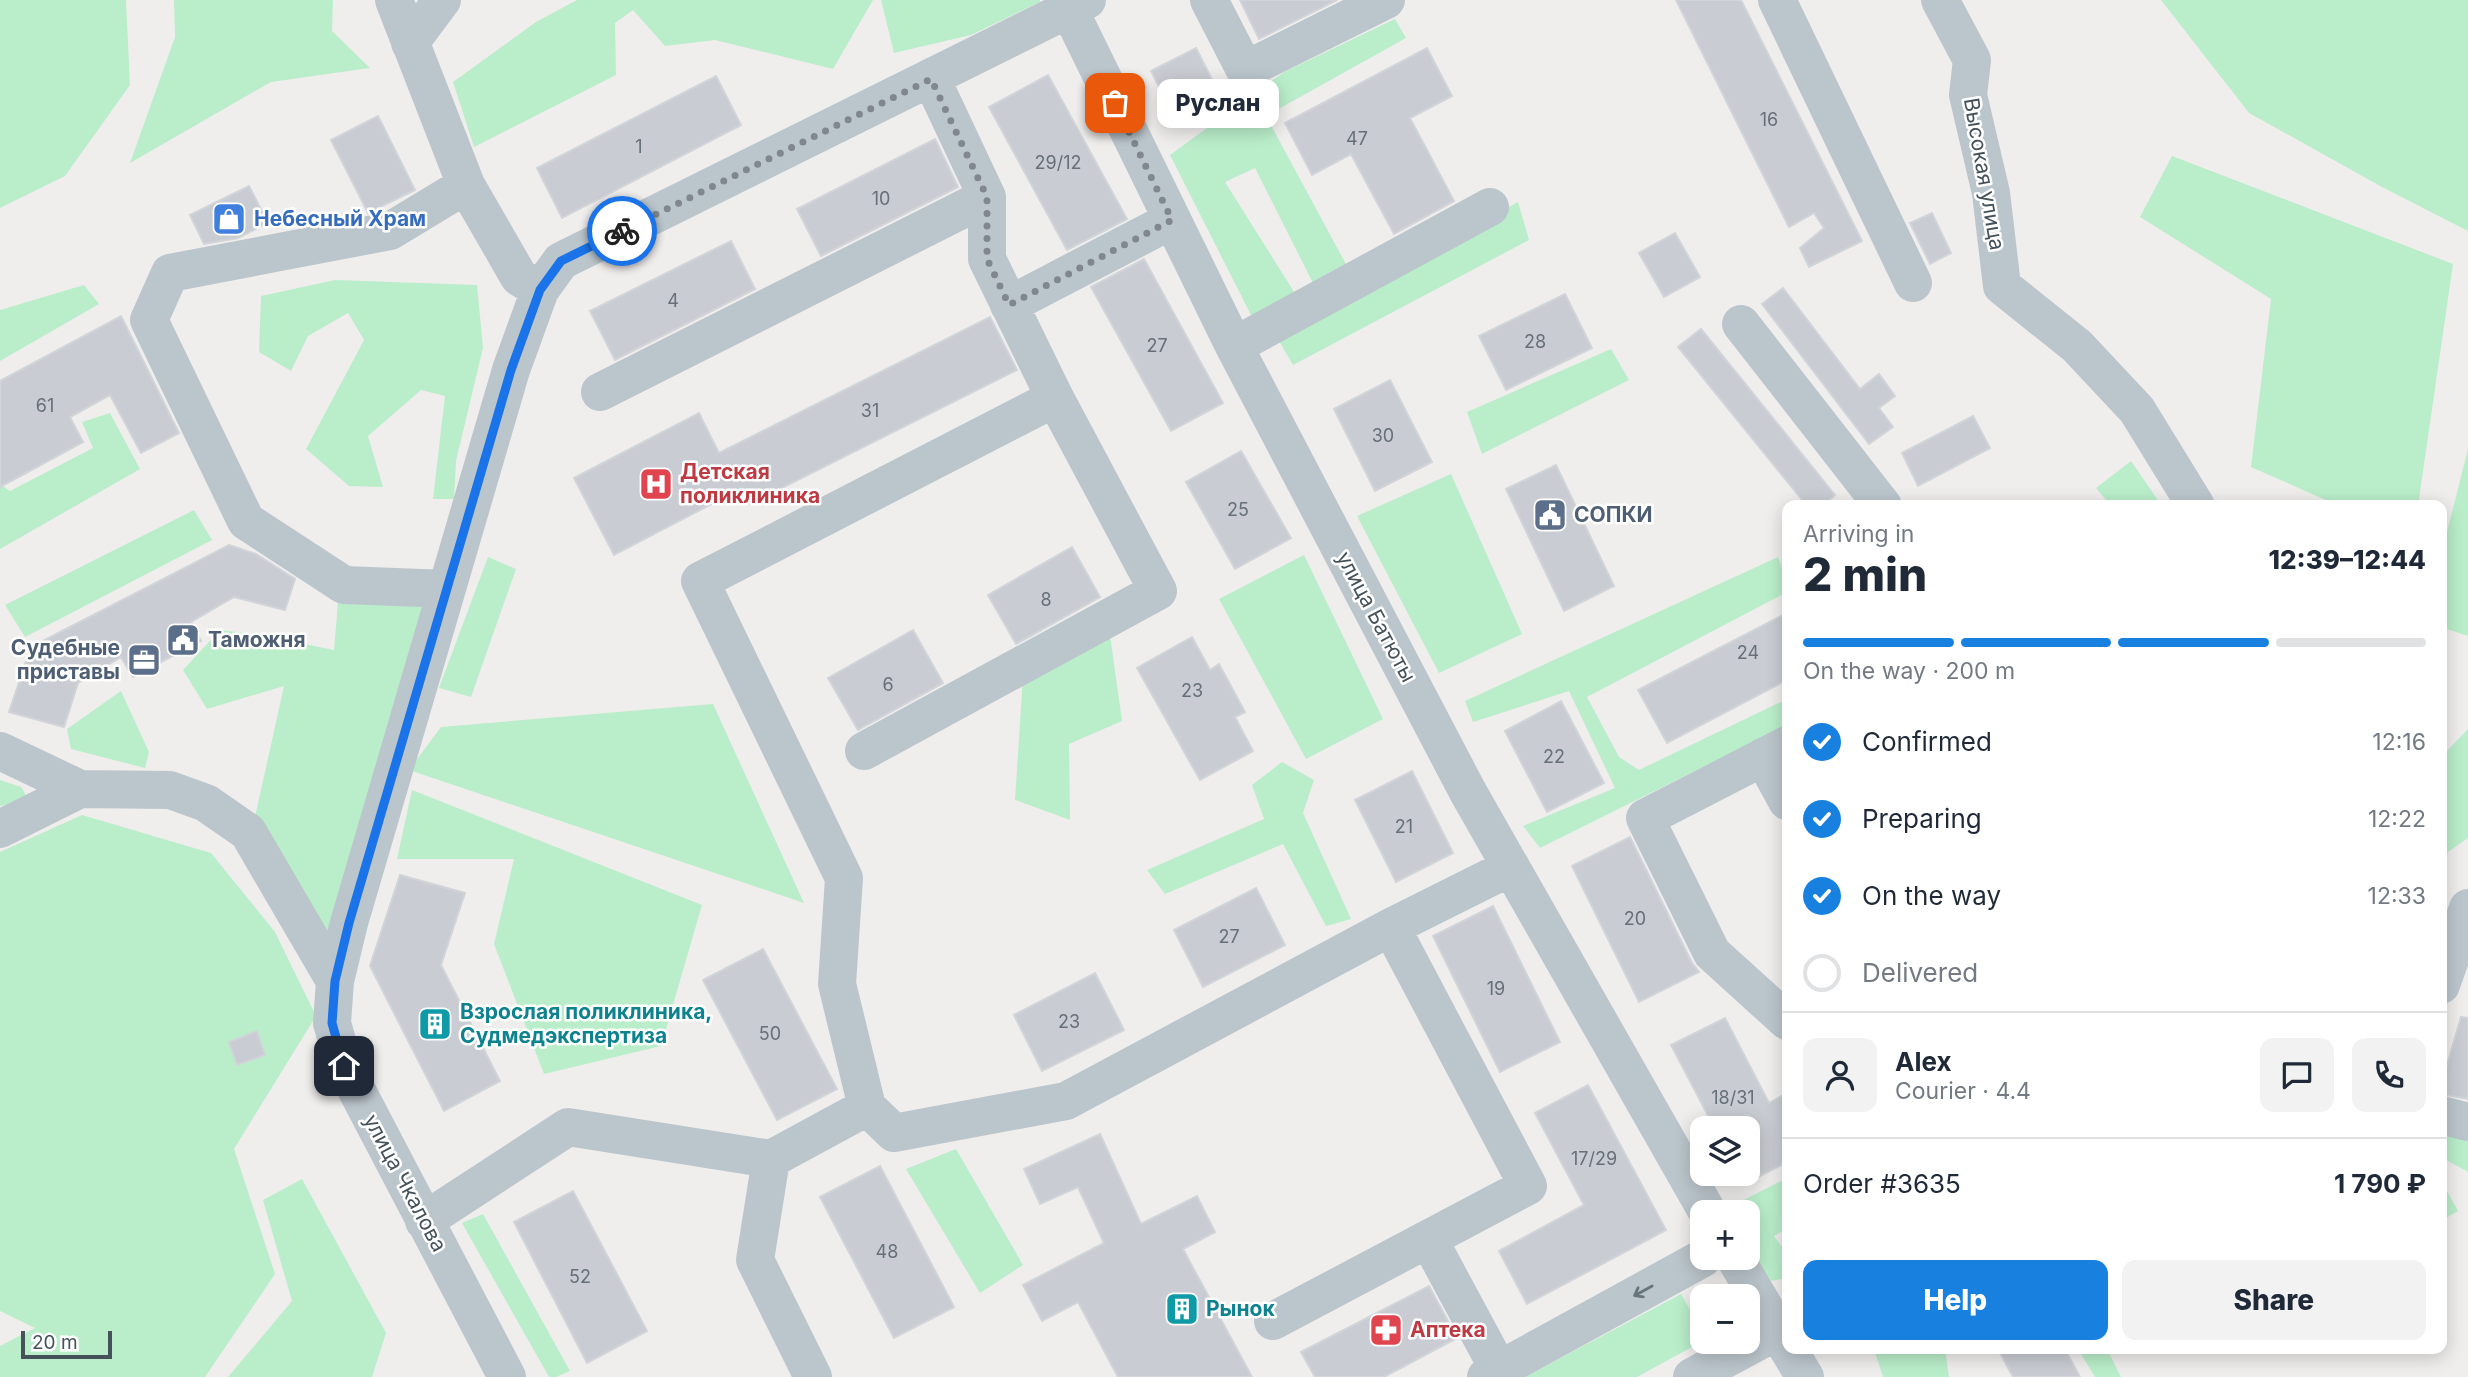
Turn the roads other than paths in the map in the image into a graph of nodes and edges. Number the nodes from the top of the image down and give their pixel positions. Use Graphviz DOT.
graph roads {
  1 [pos="394,0"];
  2 [pos="442,0"];
  3 [pos="1209,0"];
  4 [pos="1386,0"];
  5 [pos="1777,0"];
  6 [pos="1940,0"];
  7 [pos="1075,3"];
  8 [pos="411,43"];
  9 [pos="931,79"];
  10 [pos="466,185"];
  11 [pos="987,197"];
  12 [pos="1490,207"];
  13 [pos="1172,220"];
  14 [pos="550,276"];
  15 [pos="1913,283"];
  16 [pos="1009,305"];
  17 [pos="1741,324"];
  18 [pos="1234,346"];
  19 [pos="600,392"];
  20 [pos="1055,398"];
  21 [pos="1878,500"];
  22 [pos="2192,500"];
  23 [pos="447,589"];
  24 [pos="0,751"];
  25 [pos="864,751"];
  26 [pos="1775,751"];
  27 [pos="1782,780"];
  28 [pos="80,789"];
  29 [pos="0,829"];
  30 [pos="1511,867"];
  31 [pos="2468,908"];
  32 [pos="1391,927"];
  33 [pos="2448,950"];
  34 [pos="335,981"];
  35 [pos="1782,1016"];
  36 [pos="867,1107"];
  37 [pos="2447,1117"];
  38 [pos="2468,1122"];
  39 [pos="771,1159"];
  40 [pos="1701,1200"];
  41 [pos="425,1221"];
  42 [pos="1429,1240"];
  43 [pos="1690,1265"];
  44 [pos="1742,1270"];
  45 [pos="1273,1321"];
  46 [pos="1782,1333"];
  47 [pos="1782,1339"];
  48 [pos="1793,1354"];
  49 [pos="1492,1374"];
  50 [pos="507,1377"];
  51 [pos="813,1377"];
  52 [pos="1692,1377"];
  53 [pos="1805,1377"];
  1 -- 8 [label="street"];
  2 -- 8 [label="street"];
  3 -- 4 [label="street"];
  5 -- 15 [label="street"];
  6 -- 22 [label="street, Высокая улица"];
  7 -- 9 [label="street"];
  7 -- 13 [label="street, улица Батюты"];
  8 -- 10 [label="street"];
  9 -- 11 [label="street"];
  9 -- 14 [label="street"];
  10 -- 14 [label="street"];
  10 -- 23 [label="street"];
  11 -- 16 [label="street"];
  11 -- 19 [label="street"];
  12 -- 18 [label="street"];
  13 -- 16 [label="street"];
  13 -- 18 [label="street, улица Батюты"];
  14 -- 23 [label="street, улица Чкалова"];
  16 -- 20 [label="street"];
  17 -- 21 [label="street"];
  18 -- 30 [label="street, улица Батюты"];
  20 -- 25 [label="street"];
  20 -- 36 [label="street"];
  23 -- 34 [label="street, улица Чкалова"];
  24 -- 28 [label="street"];
  26 -- 27 [label="street"];
  26 -- 35 [label="street"];
  28 -- 29 [label="street"];
  28 -- 34 [label="street"];
  30 -- 32 [label="street"];
  30 -- 40 [label="street, улица Батюты"];
  31 -- 33 [label="street"];
  32 -- 36 [label="street"];
  32 -- 42 [label="street"];
  34 -- 41 [label="street, улица Чкалова"];
  36 -- 39 [label="street"];
  37 -- 38 [label="street"];
  39 -- 41 [label="street"];
  39 -- 51 [label="street"];
  41 -- 50 [label="street, улица Чкалова"];
  42 -- 45 [label="street"];
  42 -- 49 [label="street"];
  43 -- 49 [label="street, one-way"];
  44 -- 46 [label="street"];
  47 -- 52 [label="street"];
  48 -- 53 [label="street"];
}
